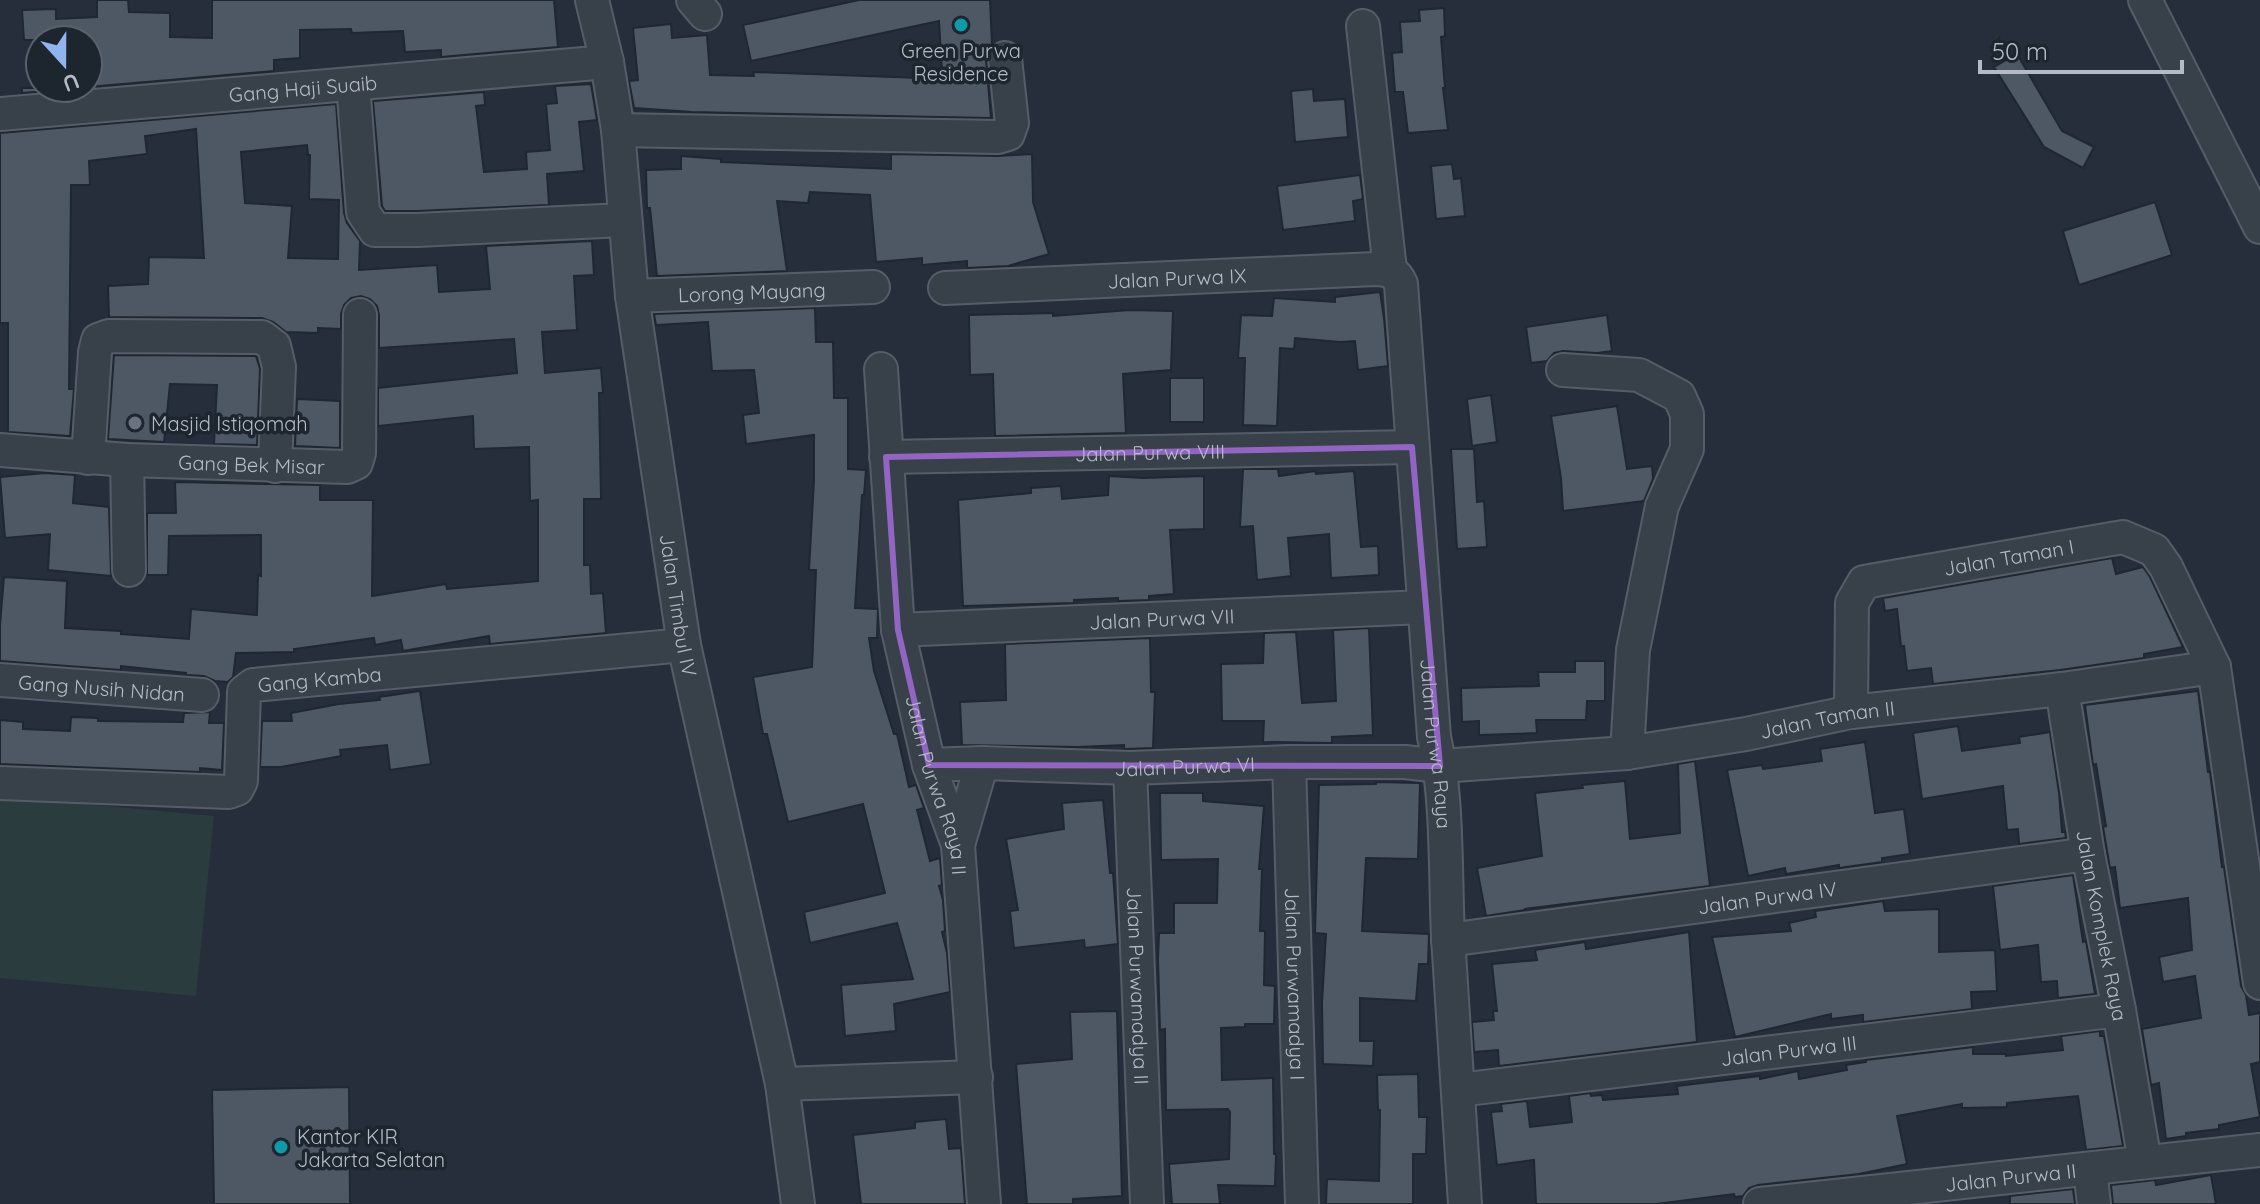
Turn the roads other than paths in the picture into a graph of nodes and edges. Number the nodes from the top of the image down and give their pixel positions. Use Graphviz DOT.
graph roads {
  1 [pos="592,0"];
  2 [pos="2145,0"];
  3 [pos="1363,26"];
  4 [pos="1005,58"];
  5 [pos="607,62"];
  6 [pos="353,84"];
  7 [pos="0,114"];
  8 [pos="618,130"];
  9 [pos="624,220"];
  10 [pos="2260,227"];
  11 [pos="1396,277"];
  12 [pos="873,287"];
  13 [pos="945,288"];
  14 [pos="632,296"];
  15 [pos="360,315"];
  16 [pos="881,369"];
  17 [pos="1563,370"];
  18 [pos="1412,447"];
  19 [pos="0,450"];
  20 [pos="886,457"];
  21 [pos="88,458"];
  22 [pos="127,460"];
  23 [pos="275,466"];
  24 [pos="129,570"];
  25 [pos="1424,607"];
  26 [pos="898,630"];
  27 [pos="684,645"];
  28 [pos="2214,667"];
  29 [pos="0,680"];
  30 [pos="2062,689"];
  31 [pos="202,695"];
  32 [pos="1851,712"];
  33 [pos="1627,753"];
  34 [pos="1289,762"];
  35 [pos="982,763"];
  36 [pos="929,765"];
  37 [pos="1440,766"];
  38 [pos="1130,768"];
  39 [pos="0,783"];
  40 [pos="958,845"];
  41 [pos="2088,854"];
  42 [pos="1448,940"];
  43 [pos="2260,983"];
  44 [pos="2119,1010"];
  45 [pos="976,1077"];
  46 [pos="782,1084"];
  47 [pos="1459,1090"];
  48 [pos="2260,1150"];
  49 [pos="2145,1162"];
  50 [pos="2090,1169"];
  51 [pos="798,1204"];
  52 [pos="984,1204"];
  53 [pos="1147,1204"];
  54 [pos="1302,1204"];
  55 [pos="1465,1204"];
  56 [pos="1760,1204"];
  57 [pos="2094,1204"];
  1 -- 5 [label="street, Jalan Timbul IV"];
  2 -- 10 [label="street"];
  3 -- 11 [label="street, Jalan Purwa Raya"];
  4 -- 8 [label="street"];
  5 -- 6 [label="street, Gang Haji Suaib"];
  5 -- 8 [label="street, Jalan Timbul IV"];
  6 -- 7 [label="street, Gang Haji Suaib"];
  6 -- 9 [label="street"];
  8 -- 9 [label="street, Jalan Timbul IV"];
  9 -- 14 [label="street, Jalan Timbul IV"];
  11 -- 13 [label="street, Jalan Purwa IX"];
  11 -- 18 [label="street, Jalan Purwa Raya"];
  12 -- 14 [label="street, Lorong Mayang"];
  14 -- 27 [label="street, Jalan Timbul IV"];
  15 -- 23 [label="street, Gang Bek Misar"];
  16 -- 20 [label="street, Jalan Purwa Raya II"];
  17 -- 33 [label="street"];
  18 -- 20 [label="street, Jalan Purwa VIII"];
  18 -- 25 [label="street, Jalan Purwa Raya"];
  19 -- 21 [label="street, Gang Bek Misar"];
  20 -- 26 [label="street, Jalan Purwa Raya II"];
  21 -- 22 [label="street, Gang Bek Misar"];
  21 -- 23 [label="street"];
  22 -- 23 [label="street, Gang Bek Misar"];
  22 -- 24 [label="street"];
  25 -- 26 [label="street, Jalan Purwa VII"];
  25 -- 37 [label="street, Jalan Purwa Raya"];
  26 -- 36 [label="street, Jalan Purwa Raya II"];
  27 -- 39 [label="street, Gang Kamba"];
  27 -- 46 [label="street, Jalan Timbul IV"];
  28 -- 30 [label="street, Jalan Taman II"];
  28 -- 32 [label="street, Jalan Taman I"];
  28 -- 43 [label="street"];
  29 -- 31 [label="street, Gang Nusih Nidan"];
  30 -- 32 [label="street, Jalan Taman II"];
  30 -- 41 [label="street, Jalan Komplek Raya"];
  32 -- 33 [label="street, Jalan Taman II"];
  33 -- 37 [label="street, Jalan Taman II"];
  34 -- 37 [label="street, Jalan Purwa VI"];
  34 -- 38 [label="street, Jalan Purwa VI"];
  34 -- 54 [label="street, Jalan Purwamadya I"];
  35 -- 36 [label="street, Jalan Purwa VI"];
  35 -- 38 [label="street, Jalan Purwa VI"];
  35 -- 40 [label="street"];
  36 -- 40 [label="street, Jalan Purwa Raya II"];
  37 -- 42 [label="street, Jalan Purwa Raya"];
  38 -- 53 [label="street, Jalan Purwamadya II"];
  40 -- 45 [label="street, Jalan Purwa Raya II"];
  41 -- 42 [label="street, Jalan Purwa IV"];
  41 -- 44 [label="street, Jalan Komplek Raya"];
  42 -- 47 [label="street, Jalan Purwa Raya"];
  44 -- 47 [label="street, Jalan Purwa III"];
  44 -- 49 [label="street, Jalan Komplek Raya"];
  45 -- 46 [label="street"];
  45 -- 52 [label="street, Jalan Purwa Raya II"];
  46 -- 51 [label="street, Jalan Timbul IV"];
  47 -- 55 [label="street, Jalan Purwa Raya"];
  48 -- 49 [label="street, Jalan Purwa II"];
  49 -- 50 [label="street, Jalan Purwa II"];
  50 -- 56 [label="street, Jalan Purwa II"];
  50 -- 57 [label="street"];
}
